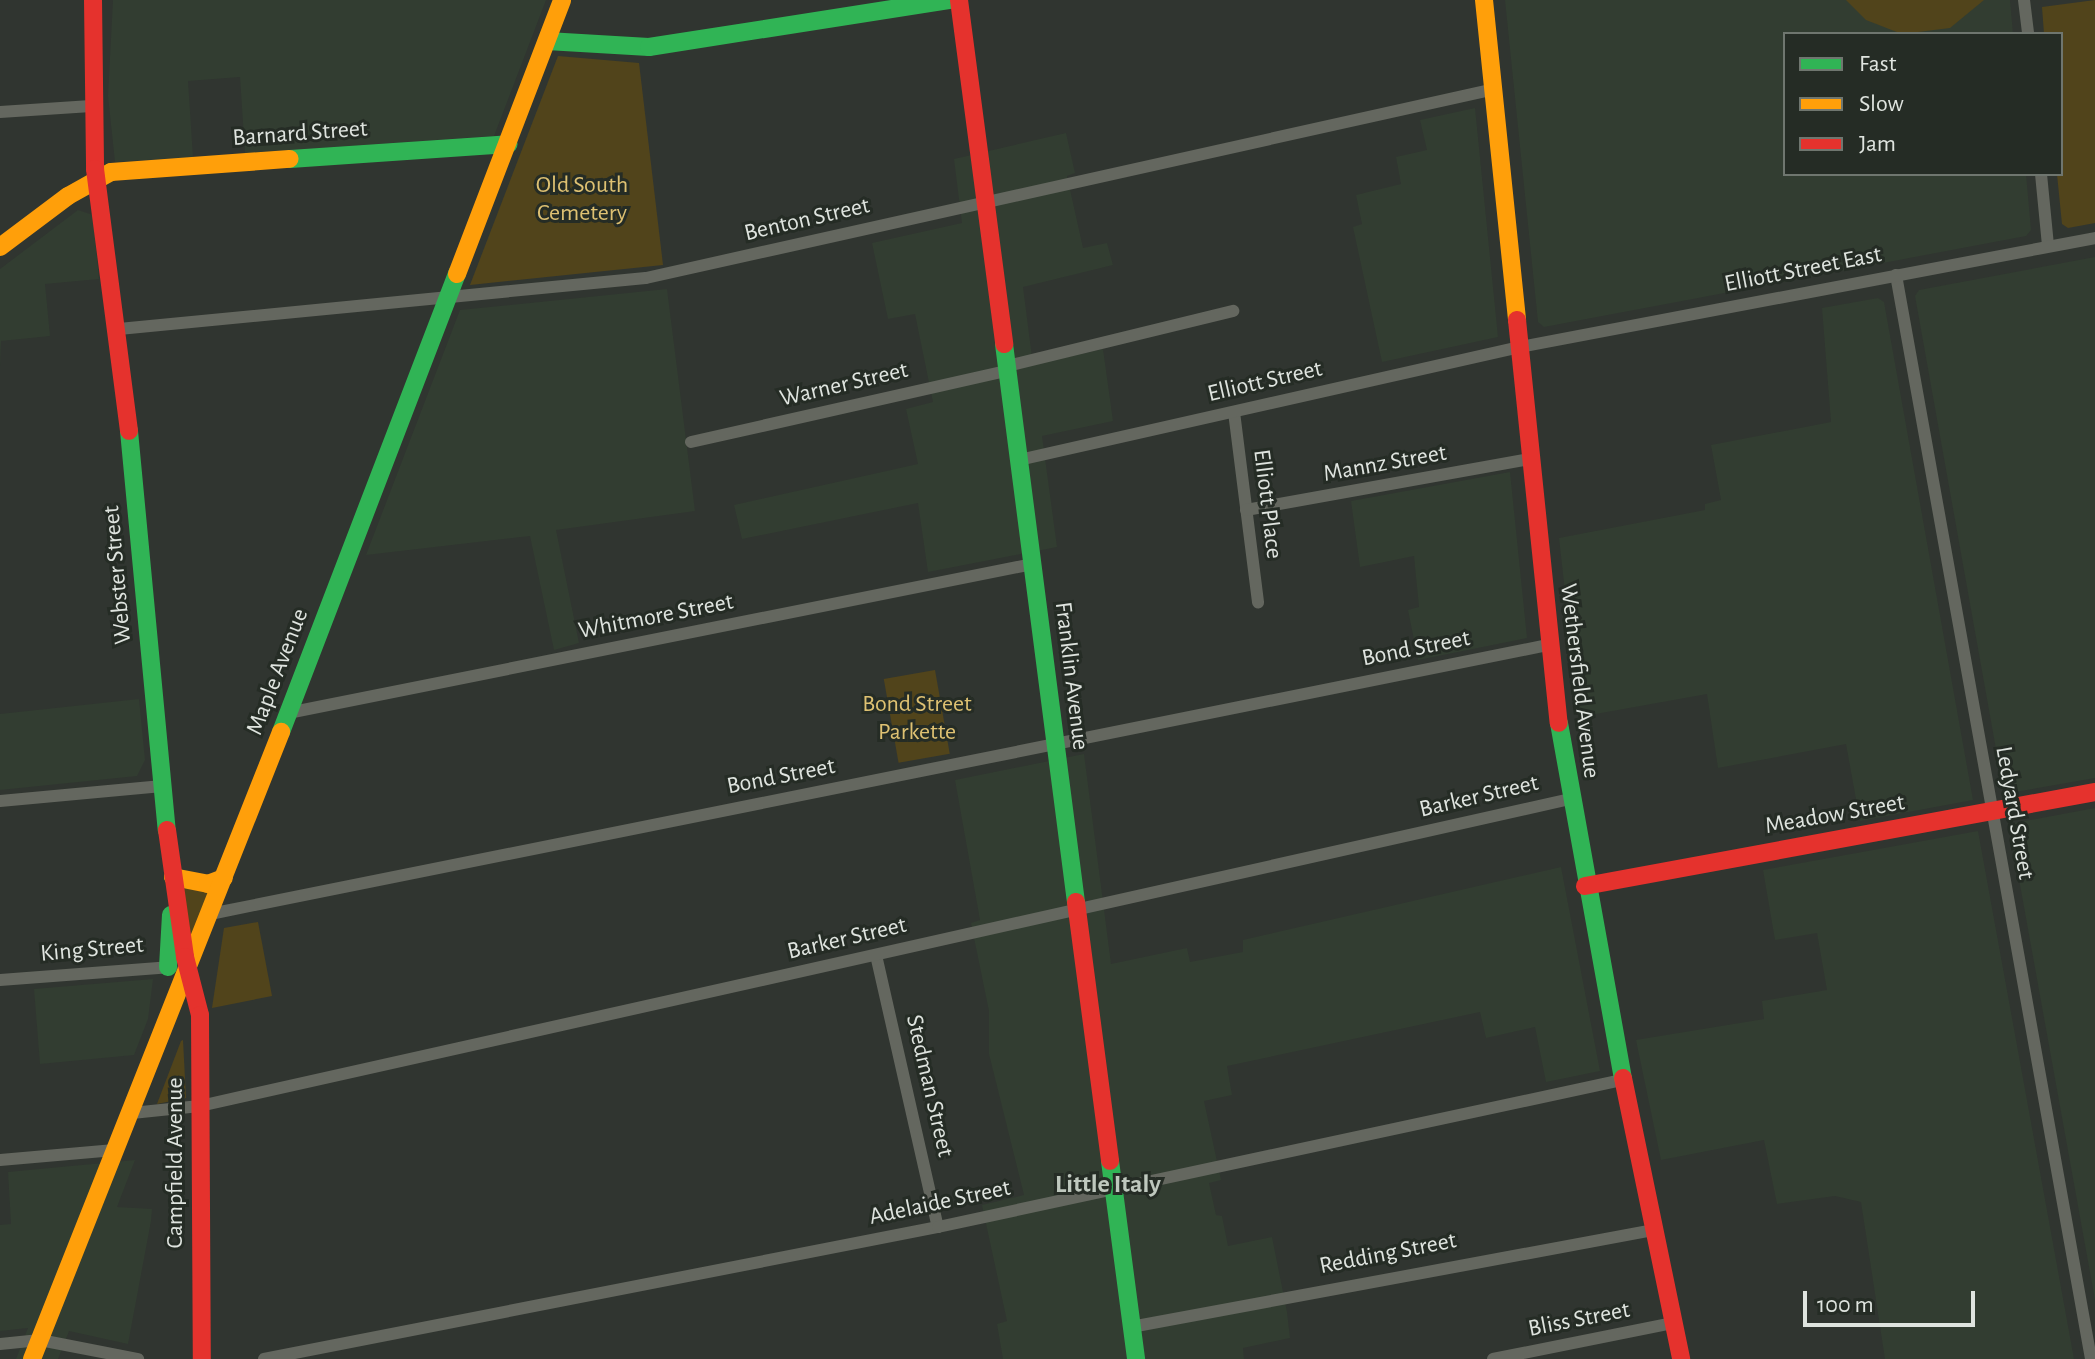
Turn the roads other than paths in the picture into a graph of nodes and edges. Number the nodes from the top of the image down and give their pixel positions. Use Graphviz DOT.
graph roads {
  1 [pos="93,0"];
  2 [pos="562,0"];
  3 [pos="950,0"];
  4 [pos="959,0"];
  5 [pos="1484,0"];
  6 [pos="2024,0"];
  7 [pos="2028,32"];
  8 [pos="547,41"];
  9 [pos="1494,89"];
  10 [pos="91,106"];
  11 [pos="0,112"];
  12 [pos="508,144"];
  13 [pos="2041,176"];
  14 [pos="97,178"];
  15 [pos="985,203"];
  16 [pos="2095,238"];
  17 [pos="2048,246"];
  18 [pos="0,247"];
  19 [pos="1896,275"];
  20 [pos="448,298"];
  21 [pos="1233,311"];
  22 [pos="119,329"];
  23 [pos="1520,347"];
  24 [pos="1007,368"];
  25 [pos="1234,412"];
  26 [pos="691,442"];
  27 [pos="1530,459"];
  28 [pos="1019,460"];
  29 [pos="1246,510"];
  30 [pos="1032,564"];
  31 [pos="1258,602"];
  32 [pos="1548,645"];
  33 [pos="288,713"];
  34 [pos="1056,744"];
  35 [pos="162,786"];
  36 [pos="2095,792"];
  37 [pos="1570,799"];
  38 [pos="0,801"];
  39 [pos="1991,811"];
  40 [pos="173,877"];
  41 [pos="224,878"];
  42 [pos="1585,886"];
  43 [pos="177,902"];
  44 [pos="1077,910"];
  45 [pos="210,914"];
  46 [pos="876,955"];
  47 [pos="168,967"];
  48 [pos="187,968"];
  49 [pos="0,980"];
  50 [pos="1622,1080"];
  51 [pos="200,1106"];
  52 [pos="132,1113"];
  53 [pos="115,1150"];
  54 [pos="0,1160"];
  55 [pos="1113,1188"];
  56 [pos="938,1227"];
  57 [pos="1654,1230"];
  58 [pos="1673,1323"];
  59 [pos="1131,1327"];
  60 [pos="40,1340"];
  61 [pos="0,1344"];
  62 [pos="32,1359"];
  63 [pos="138,1359"];
  64 [pos="202,1359"];
  65 [pos="264,1359"];
  66 [pos="1136,1359"];
  67 [pos="1493,1359"];
  68 [pos="1681,1359"];
  69 [pos="2091,1359"];
  1 -- 10 [label="main road, Webster Street"];
  2 -- 8 [label="main road, Maple Avenue"];
  3 -- 8 [label="main road"];
  4 -- 15 [label="main road, Franklin Avenue"];
  5 -- 9 [label="main road, Wethersfield Avenue"];
  6 -- 7 [label="street"];
  8 -- 12 [label="main road, Maple Avenue"];
  9 -- 15 [label="street, Benton Street"];
  9 -- 23 [label="main road, Wethersfield Avenue"];
  10 -- 11 [label="street"];
  10 -- 14 [label="main road, Webster Street"];
  12 -- 14 [label="main road, Barnard Street"];
  12 -- 20 [label="main road, Maple Avenue"];
  13 -- 17 [label="street"];
  14 -- 18 [label="main road"];
  14 -- 22 [label="main road, Webster Street"];
  15 -- 20 [label="street, Benton Street"];
  15 -- 24 [label="main road, Franklin Avenue"];
  16 -- 17 [label="street, Elliott Street East"];
  17 -- 19 [label="street, Elliott Street East"];
  19 -- 23 [label="street, Elliott Street East"];
  19 -- 39 [label="street, Ledyard Street"];
  20 -- 22 [label="street, Benton Street"];
  20 -- 33 [label="main road, Maple Avenue"];
  21 -- 24 [label="street, Warner Street"];
  22 -- 35 [label="main road, Webster Street"];
  23 -- 25 [label="street, Elliott Street"];
  23 -- 27 [label="main road, Wethersfield Avenue"];
  24 -- 26 [label="street, Warner Street"];
  24 -- 28 [label="main road, Franklin Avenue"];
  25 -- 28 [label="street, Elliott Street"];
  25 -- 29 [label="street, Elliott Place"];
  27 -- 29 [label="street, Mannz Street"];
  27 -- 32 [label="main road, Wethersfield Avenue"];
  28 -- 30 [label="main road, Franklin Avenue"];
  29 -- 31 [label="street, Elliott Place"];
  30 -- 33 [label="street, Whitmore Street"];
  30 -- 34 [label="main road, Franklin Avenue"];
  32 -- 34 [label="street, Bond Street"];
  32 -- 37 [label="main road, Wethersfield Avenue"];
  33 -- 41 [label="main road, Maple Avenue"];
  34 -- 44 [label="main road, Franklin Avenue"];
  34 -- 45 [label="street, Bond Street"];
  35 -- 38 [label="street"];
  35 -- 40 [label="main road, Webster Street"];
  36 -- 39 [label="main road, Meadow Street"];
  37 -- 42 [label="main road, Wethersfield Avenue"];
  37 -- 44 [label="street, Barker Street"];
  39 -- 42 [label="main road, Meadow Street"];
  39 -- 69 [label="street, Ledyard Street"];
  40 -- 41 [label="main road"];
  40 -- 43 [label="main road, Webster Street"];
  41 -- 45 [label="main road, Maple Avenue"];
  42 -- 50 [label="main road, Wethersfield Avenue"];
  43 -- 47 [label="main road"];
  43 -- 48 [label="main road, Webster Street"];
  44 -- 46 [label="street, Barker Street"];
  44 -- 55 [label="main road, Franklin Avenue"];
  45 -- 48 [label="main road, Maple Avenue"];
  46 -- 51 [label="street, Barker Street"];
  46 -- 56 [label="street, Stedman Street"];
  47 -- 48 [label="street, King Street"];
  47 -- 49 [label="street, King Street"];
  48 -- 51 [label="main road, Campfield Avenue"];
  48 -- 52 [label="main road, Maple Avenue"];
  50 -- 55 [label="street, Adelaide Street"];
  50 -- 57 [label="main road, Wethersfield Avenue"];
  51 -- 52 [label="street, Barker Street"];
  51 -- 64 [label="main road, Campfield Avenue"];
  52 -- 53 [label="main road, Maple Avenue"];
  53 -- 54 [label="street"];
  53 -- 60 [label="main road, Maple Avenue"];
  55 -- 56 [label="street, Adelaide Street"];
  55 -- 59 [label="main road, Franklin Avenue"];
  56 -- 65 [label="street, Adelaide Street"];
  57 -- 58 [label="main road, Wethersfield Avenue"];
  57 -- 59 [label="street, Redding Street"];
  58 -- 67 [label="street, Bliss Street"];
  58 -- 68 [label="main road, Wethersfield Avenue"];
  59 -- 66 [label="main road, Franklin Avenue"];
  60 -- 61 [label="street"];
  60 -- 62 [label="main road, Maple Avenue"];
  60 -- 63 [label="street"];
}
